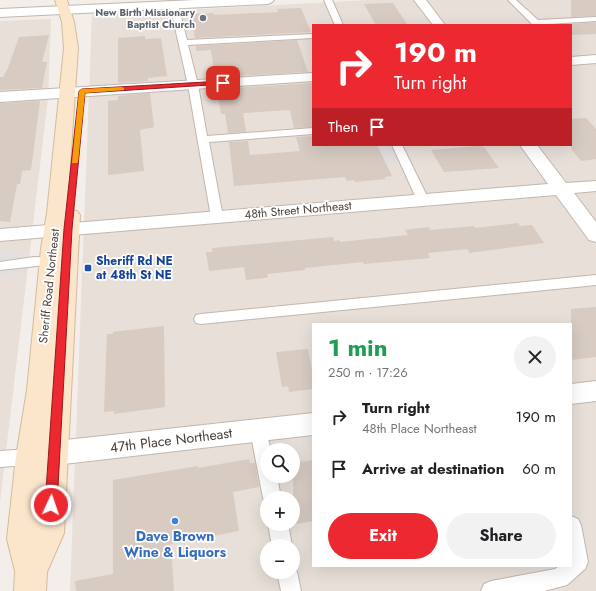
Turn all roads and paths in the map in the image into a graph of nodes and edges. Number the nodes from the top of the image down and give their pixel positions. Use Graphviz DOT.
graph roads {
  1 [pos="268,0"];
  2 [pos="328,0"];
  3 [pos="420,0"];
  4 [pos="512,0"];
  5 [pos="67,5"];
  6 [pos="174,5"];
  7 [pos="0,13"];
  8 [pos="596,19"];
  9 [pos="339,24"];
  10 [pos="437,24"];
  11 [pos="537,24"];
  12 [pos="312,36"];
  13 [pos="183,42"];
  14 [pos="572,59"];
  15 [pos="596,59"];
  16 [pos="312,77"];
  17 [pos="193,84"];
  18 [pos="75,92"];
  19 [pos="0,97"];
  20 [pos="312,131"];
  21 [pos="203,139"];
  22 [pos="397,146"];
  23 [pos="529,146"];
  24 [pos="596,186"];
  25 [pos="561,189"];
  26 [pos="423,200"];
  27 [pos="217,217"];
  28 [pos="61,230"];
  29 [pos="0,235"];
  30 [pos="596,236"];
  31 [pos="50,261"];
  32 [pos="0,266"];
  33 [pos="596,280"];
  34 [pos="201,318"];
  35 [pos="596,391"];
  36 [pos="572,394"];
  37 [pos="312,424"];
  38 [pos="258,430"];
  39 [pos="261,443"];
  40 [pos="42,455"];
  41 [pos="0,459"];
  42 [pos="572,530"];
  43 [pos="288,579"];
  44 [pos="31,581"];
  45 [pos="291,591"];
  46 [pos="491,591"];
  1 -- 6 [label="street"];
  2 -- 9 [label="lane"];
  3 -- 10 [label="street"];
  4 -- 11 [label="lane"];
  5 -- 6 [label="street"];
  5 -- 7 [label="street"];
  5 -- 18 [label="main road, Sheriff Road Northeast"];
  6 -- 13 [label="lane"];
  8 -- 11 [label="lane"];
  12 -- 13 [label="lane"];
  13 -- 17 [label="lane"];
  14 -- 15 [label="street"];
  16 -- 17 [label="street"];
  17 -- 18 [label="street"];
  17 -- 21 [label="lane"];
  18 -- 19 [label="street"];
  18 -- 28 [label="main road, Sheriff Road Northeast"];
  20 -- 21 [label="lane"];
  21 -- 27 [label="lane"];
  22 -- 26 [label="lane"];
  23 -- 25 [label="street"];
  24 -- 25 [label="street, 48th Street Northeast"];
  25 -- 26 [label="street, 48th Street Northeast"];
  25 -- 30 [label="street"];
  26 -- 27 [label="street, 48th Street Northeast"];
  27 -- 28 [label="street, 48th Street Northeast"];
  28 -- 29 [label="street, 48th Street Northeast"];
  28 -- 31 [label="main road, Sheriff Road Northeast"];
  28 -- 40 [label="main road, Sheriff Road Northeast"];
  31 -- 32 [label="lane"];
  31 -- 40 [label="main road, Sheriff Road Northeast"];
  33 -- 34 [label="lane"];
  35 -- 36 [label="street"];
  37 -- 38 [label="street, 47th Place Northeast"];
  38 -- 39 [label="lane"];
  38 -- 40 [label="street, 47th Place Northeast"];
  40 -- 41 [label="lane"];
  40 -- 44 [label="main road, Sheriff Road Northeast"];
  42 -- 46 [label="lane"];
  43 -- 45 [label="lane"];
}
